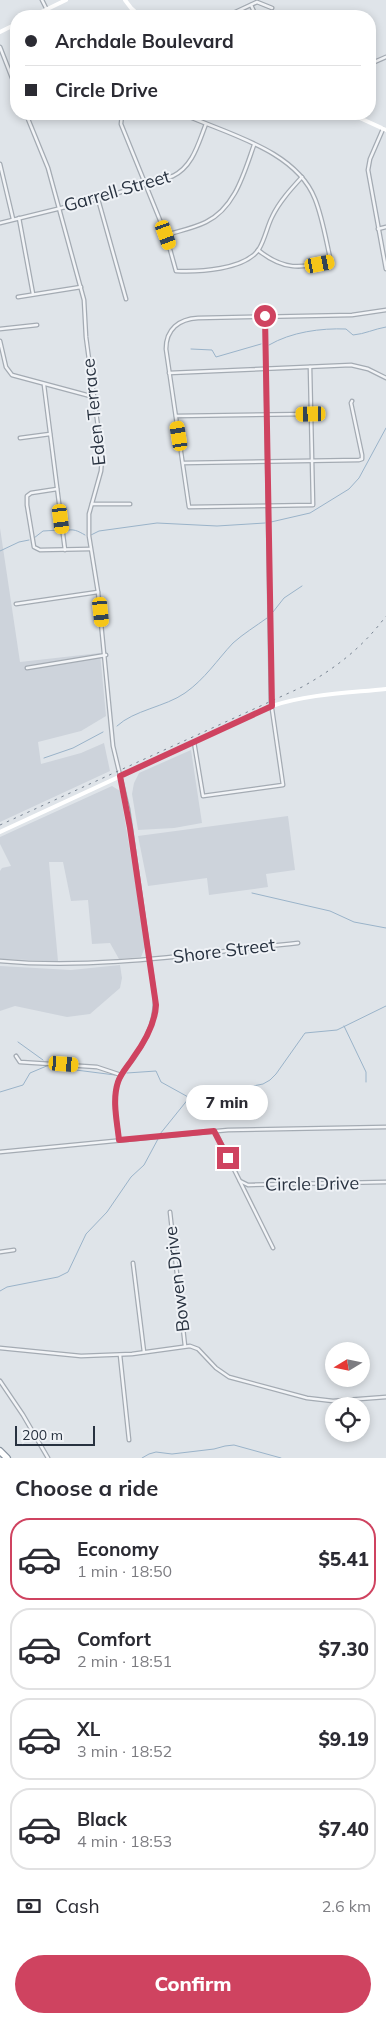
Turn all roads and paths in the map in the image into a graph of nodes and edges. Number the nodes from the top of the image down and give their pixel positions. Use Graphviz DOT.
graph roads {
  1 [pos="42,0"];
  2 [pos="66,0"];
  3 [pos="125,0"];
  4 [pos="252,5"];
  5 [pos="272,8"];
  6 [pos="47,10"];
  7 [pos="133,10"];
  8 [pos="241,10"];
  9 [pos="254,10"];
  10 [pos="0,47"];
  11 [pos="10,73"];
  12 [pos="28,120"];
  13 [pos="121,120"];
  14 [pos="197,120"];
  15 [pos="364,120"];
  16 [pos="206,124"];
  17 [pos="385,129"];
  18 [pos="255,144"];
  19 [pos="0,164"];
  20 [pos="302,177"];
  21 [pos="145,186"];
  22 [pos="98,199"];
  23 [pos="59,208"];
  24 [pos="20,218"];
  25 [pos="13,220"];
  26 [pos="0,223"];
  27 [pos="386,227"];
  28 [pos="378,229"];
  29 [pos="166,235"];
  30 [pos="258,250"];
  31 [pos="386,269"];
  32 [pos="81,287"];
  33 [pos="33,294"];
  34 [pos="18,296"];
  35 [pos="126,298"];
  36 [pos="386,310"];
  37 [pos="265,316"];
  38 [pos="37,326"];
  39 [pos="0,329"];
  40 [pos="0,341"];
  41 [pos="310,366"];
  42 [pos="266,369"];
  43 [pos="169,373"];
  44 [pos="386,378"];
  45 [pos="44,385"];
  46 [pos="94,397"];
  47 [pos="352,401"];
  48 [pos="311,414"];
  49 [pos="267,415"];
  50 [pos="176,416"];
  51 [pos="50,434"];
  52 [pos="20,438"];
  53 [pos="312,461"];
  54 [pos="268,462"];
  55 [pos="183,464"];
  56 [pos="57,489"];
  57 [pos="92,504"];
  58 [pos="130,504"];
  59 [pos="268,506"];
  60 [pos="90,549"];
  61 [pos="65,550"];
  62 [pos="98,592"];
  63 [pos="16,604"];
  64 [pos="106,655"];
  65 [pos="27,668"];
  66 [pos="386,690"];
  67 [pos="272,706"];
  68 [pos="194,742"];
  69 [pos="120,776"];
  70 [pos="0,832"];
  71 [pos="298,943"];
  72 [pos="151,960"];
  73 [pos="0,961"];
  74 [pos="16,1056"];
  75 [pos="121,1075"];
  76 [pos="386,1127"];
  77 [pos="214,1131"];
  78 [pos="119,1140"];
  79 [pos="0,1152"];
  80 [pos="240,1180"];
  81 [pos="386,1182"];
  82 [pos="170,1212"];
  83 [pos="273,1248"];
  84 [pos="14,1250"];
  85 [pos="0,1252"];
  86 [pos="133,1263"];
  87 [pos="185,1346"];
  88 [pos="0,1348"];
  89 [pos="144,1352"];
  90 [pos="120,1355"];
  91 [pos="0,1381"];
  92 [pos="386,1397"];
  93 [pos="129,1440"];
  94 [pos="0,1451"];
  95 [pos="7,1458"];
  96 [pos="48,1458"];
  1 -- 6 [label="street"];
  2 -- 6 [label="street"];
  3 -- 7 [label="street"];
  4 -- 5 [label="street"];
  4 -- 8 [label="street"];
  4 -- 9 [label="street"];
  10 -- 11 [label="street"];
  12 -- 23 [label="street, Eden Terrace"];
  13 -- 21 [label="street"];
  14 -- 16 [label="street"];
  15 -- 17 [label="street"];
  16 -- 18 [label="street"];
  16 -- 21 [label="street, Garrell Street"];
  17 -- 28 [label="street"];
  18 -- 20 [label="street"];
  18 -- 29 [label="street"];
  19 -- 25 [label="street"];
  20 -- 30 [label="street"];
  20 -- 30 [label="street"];
  21 -- 22 [label="street, Garrell Street"];
  21 -- 29 [label="street"];
  22 -- 23 [label="street, Garrell Street"];
  22 -- 35 [label="street"];
  23 -- 24 [label="street, Garrell Street"];
  23 -- 32 [label="street, Eden Terrace"];
  24 -- 25 [label="street, Garrell Street"];
  24 -- 33 [label="street"];
  25 -- 26 [label="street, Garrell Street"];
  27 -- 28 [label="street"];
  28 -- 31 [label="street"];
  29 -- 30 [label="street"];
  32 -- 33 [label="street"];
  32 -- 46 [label="street, Eden Terrace"];
  33 -- 34 [label="street"];
  36 -- 37 [label="street"];
  37 -- 42 [label="street"];
  37 -- 43 [label="street"];
  38 -- 39 [label="street"];
  40 -- 45 [label="street"];
  41 -- 42 [label="street"];
  41 -- 44 [label="street"];
  41 -- 48 [label="street"];
  42 -- 43 [label="street"];
  42 -- 49 [label="street"];
  43 -- 50 [label="street"];
  45 -- 46 [label="street"];
  45 -- 51 [label="street"];
  46 -- 57 [label="street, Eden Terrace"];
  47 -- 53 [label="street"];
  48 -- 49 [label="street"];
  48 -- 53 [label="street"];
  49 -- 50 [label="street"];
  49 -- 54 [label="street"];
  50 -- 55 [label="street"];
  51 -- 52 [label="street"];
  51 -- 56 [label="street"];
  53 -- 54 [label="street"];
  53 -- 59 [label="street"];
  54 -- 55 [label="street"];
  54 -- 59 [label="street"];
  55 -- 59 [label="street"];
  56 -- 61 [label="street"];
  56 -- 61 [label="street"];
  57 -- 58 [label="street"];
  57 -- 60 [label="street, Eden Terrace"];
  59 -- 67 [label="street"];
  60 -- 61 [label="street"];
  60 -- 62 [label="street, Eden Terrace"];
  62 -- 63 [label="street"];
  62 -- 64 [label="street, Eden Terrace"];
  64 -- 65 [label="street"];
  64 -- 69 [label="street, Eden Terrace"];
  66 -- 67 [label="street"];
  67 -- 68 [label="street"];
  67 -- 68 [label="street"];
  68 -- 69 [label="street"];
  69 -- 70 [label="street"];
  69 -- 72 [label="street, Eden Terrace"];
  71 -- 72 [label="street, Shore Street"];
  72 -- 73 [label="street, Shore Street"];
  72 -- 75 [label="street, Eden Terrace"];
  74 -- 75 [label="street"];
  75 -- 78 [label="street"];
  76 -- 77 [label="street"];
  77 -- 78 [label="street"];
  77 -- 80 [label="street, Circle Drive"];
  78 -- 79 [label="street"];
  80 -- 81 [label="street, Circle Drive"];
  80 -- 83 [label="street, Circle Drive"];
  82 -- 87 [label="street, Bowen Drive"];
  84 -- 85 [label="street"];
  86 -- 89 [label="street"];
  87 -- 89 [label="street"];
  87 -- 92 [label="street"];
  88 -- 90 [label="street"];
  89 -- 90 [label="street"];
  90 -- 93 [label="street"];
  91 -- 96 [label="street"];
  94 -- 95 [label="highway"];
}
